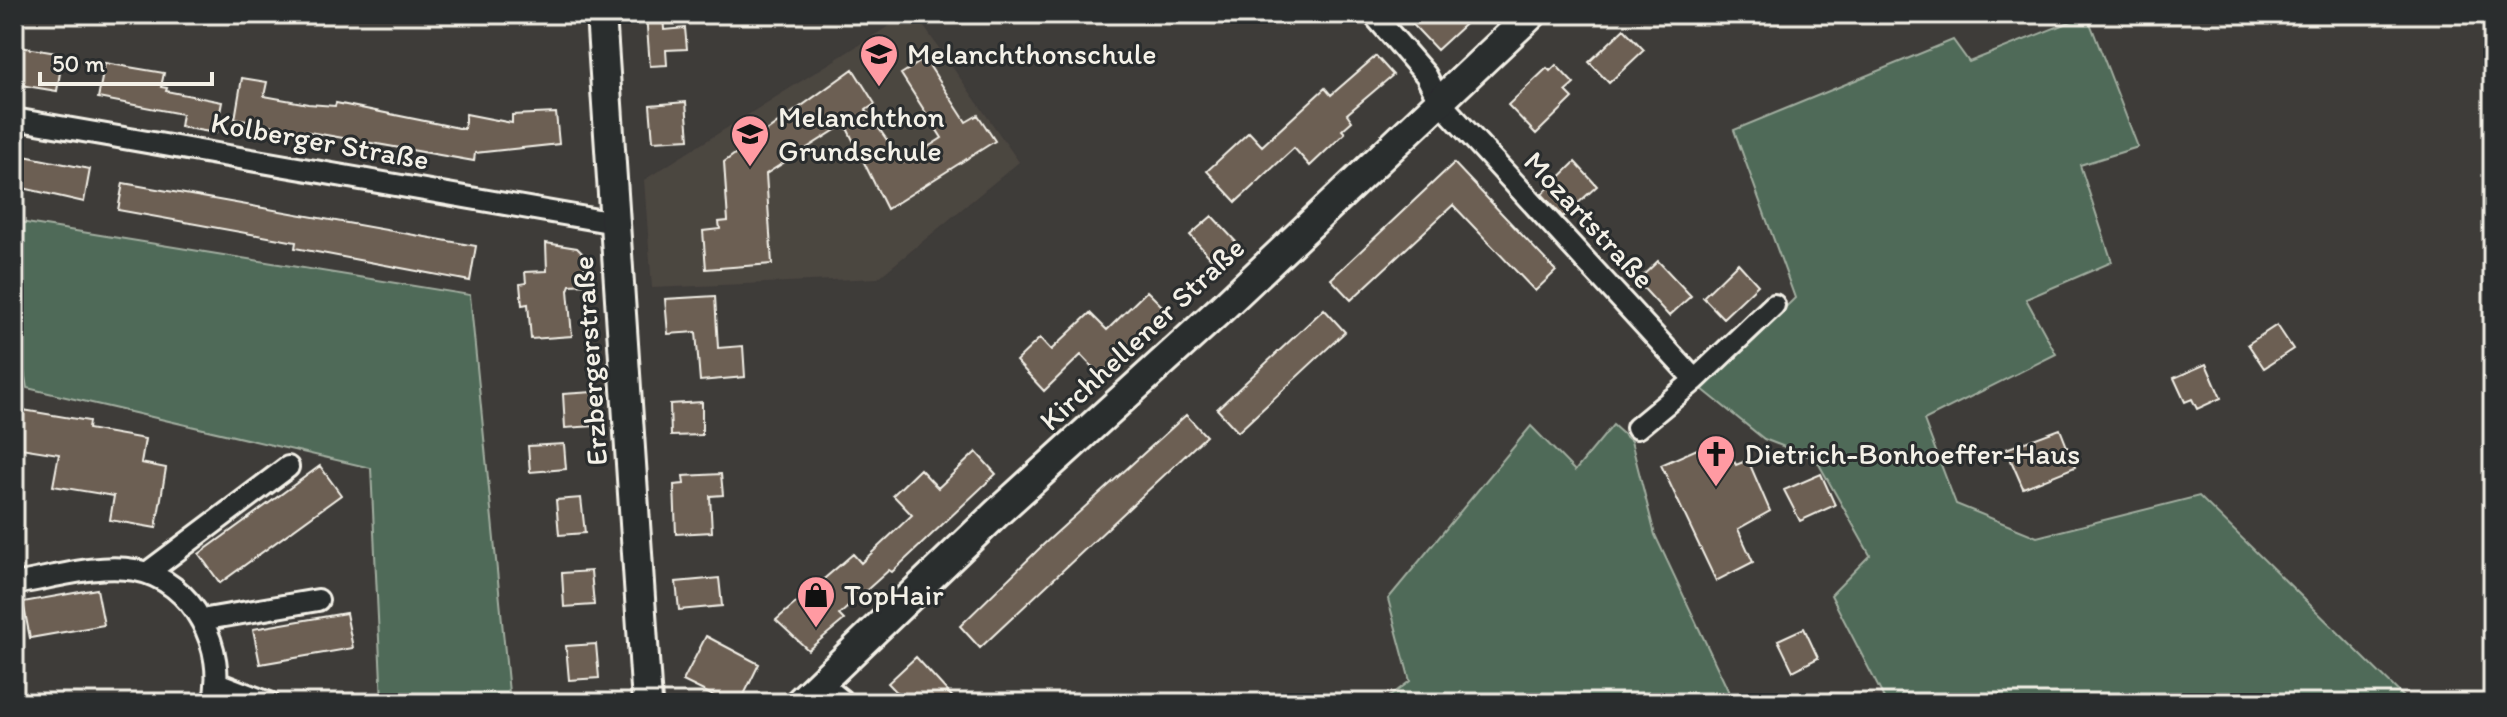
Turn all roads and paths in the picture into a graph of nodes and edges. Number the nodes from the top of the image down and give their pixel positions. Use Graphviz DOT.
graph roads {
  1 [pos="601,14"];
  2 [pos="1373,14"];
  3 [pos="1532,14"];
  4 [pos="1439,101"];
  5 [pos="14,119"];
  6 [pos="615,223"];
  7 [pos="1774,305"];
  8 [pos="1695,380"];
  9 [pos="1637,428"];
  10 [pos="288,467"];
  11 [pos="147,573"];
  12 [pos="14,584"];
  13 [pos="318,600"];
  14 [pos="201,620"];
  15 [pos="820,683"];
  16 [pos="215,693"];
  17 [pos="269,703"];
  18 [pos="647,703"];
  19 [pos="799,703"];
  20 [pos="845,703"];
  1 -- 6 [label="main road, Erzbergerstraße"];
  2 -- 4 [label="street, Mozartstraße"];
  3 -- 4 [label="main road, Kirchhellener Straße"];
  4 -- 8 [label="street, Mozartstraße"];
  4 -- 15 [label="main road, Kirchhellener Straße"];
  5 -- 6 [label="street, Kolberger Straße"];
  6 -- 18 [label="main road, Erzbergerstraße"];
  7 -- 8 [label="street"];
  8 -- 9 [label="street"];
  10 -- 11 [label="street"];
  11 -- 12 [label="street"];
  11 -- 14 [label="street"];
  13 -- 14 [label="street"];
  14 -- 16 [label="street"];
  15 -- 19 [label="main road, Kirchhellener Straße"];
  15 -- 20 [label="street"];
  16 -- 17 [label="street"];
}
